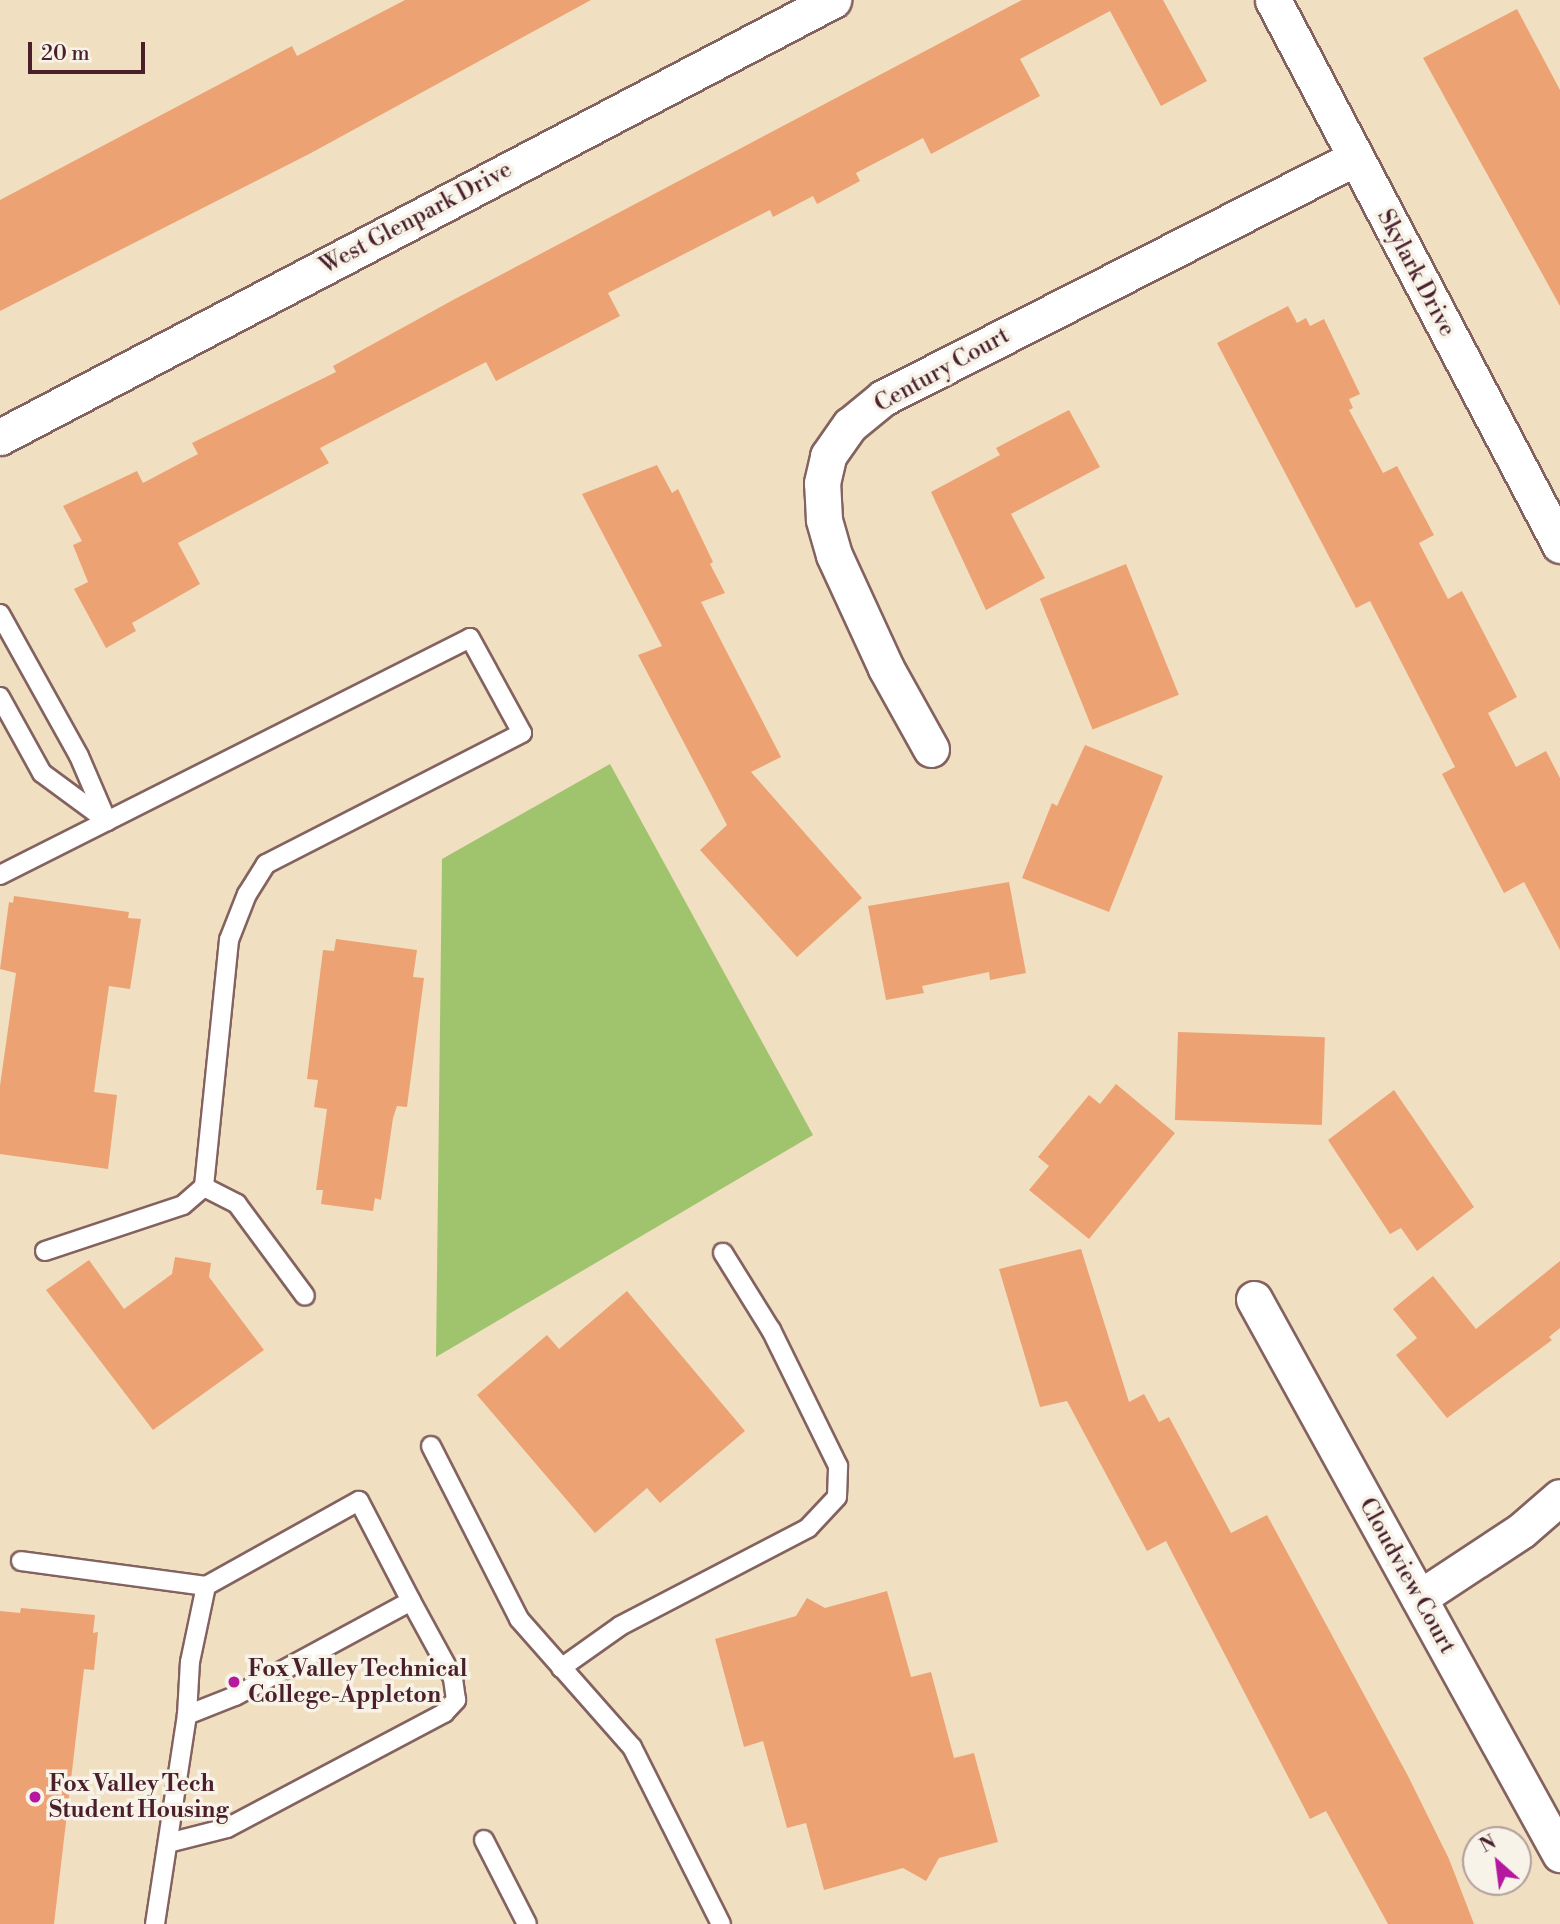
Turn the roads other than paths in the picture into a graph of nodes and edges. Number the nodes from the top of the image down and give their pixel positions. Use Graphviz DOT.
graph roads {
  1 [pos="833,0"];
  2 [pos="1273,0"];
  3 [pos="1355,158"];
  4 [pos="0,437"];
  5 [pos="1560,545"];
  6 [pos="0,614"];
  7 [pos="0,697"];
  8 [pos="931,749"];
  9 [pos="107,821"];
  10 [pos="0,875"];
  11 [pos="204,1187"];
  12 [pos="45,1251"];
  13 [pos="723,1253"];
  14 [pos="305,1296"];
  15 [pos="1254,1299"];
  16 [pos="431,1446"];
  17 [pos="1560,1497"];
  18 [pos="21,1561"];
  19 [pos="206,1586"];
  20 [pos="1419,1598"];
  21 [pos="411,1601"];
  22 [pos="561,1668"];
  23 [pos="187,1714"];
  24 [pos="484,1840"];
  25 [pos="168,1843"];
  26 [pos="1560,1854"];
  27 [pos="155,1924"];
  28 [pos="527,1924"];
  29 [pos="722,1924"];
  1 -- 4 [label="street, West Glenpark Drive"];
  2 -- 3 [label="street, Skylark Drive"];
  3 -- 5 [label="street, Skylark Drive"];
  3 -- 8 [label="street, Century Court"];
  6 -- 9 [label="lane"];
  7 -- 9 [label="lane"];
  9 -- 10 [label="lane"];
  9 -- 11 [label="lane"];
  11 -- 12 [label="lane"];
  11 -- 14 [label="lane"];
  13 -- 22 [label="lane"];
  15 -- 20 [label="street, Cloudview Court"];
  16 -- 22 [label="lane"];
  17 -- 20 [label="street"];
  18 -- 19 [label="lane"];
  19 -- 21 [label="lane"];
  19 -- 23 [label="lane"];
  20 -- 26 [label="street, Cloudview Court"];
  21 -- 23 [label="lane"];
  21 -- 25 [label="lane"];
  22 -- 29 [label="lane"];
  23 -- 25 [label="lane"];
  24 -- 28 [label="lane"];
  25 -- 27 [label="lane"];
}
